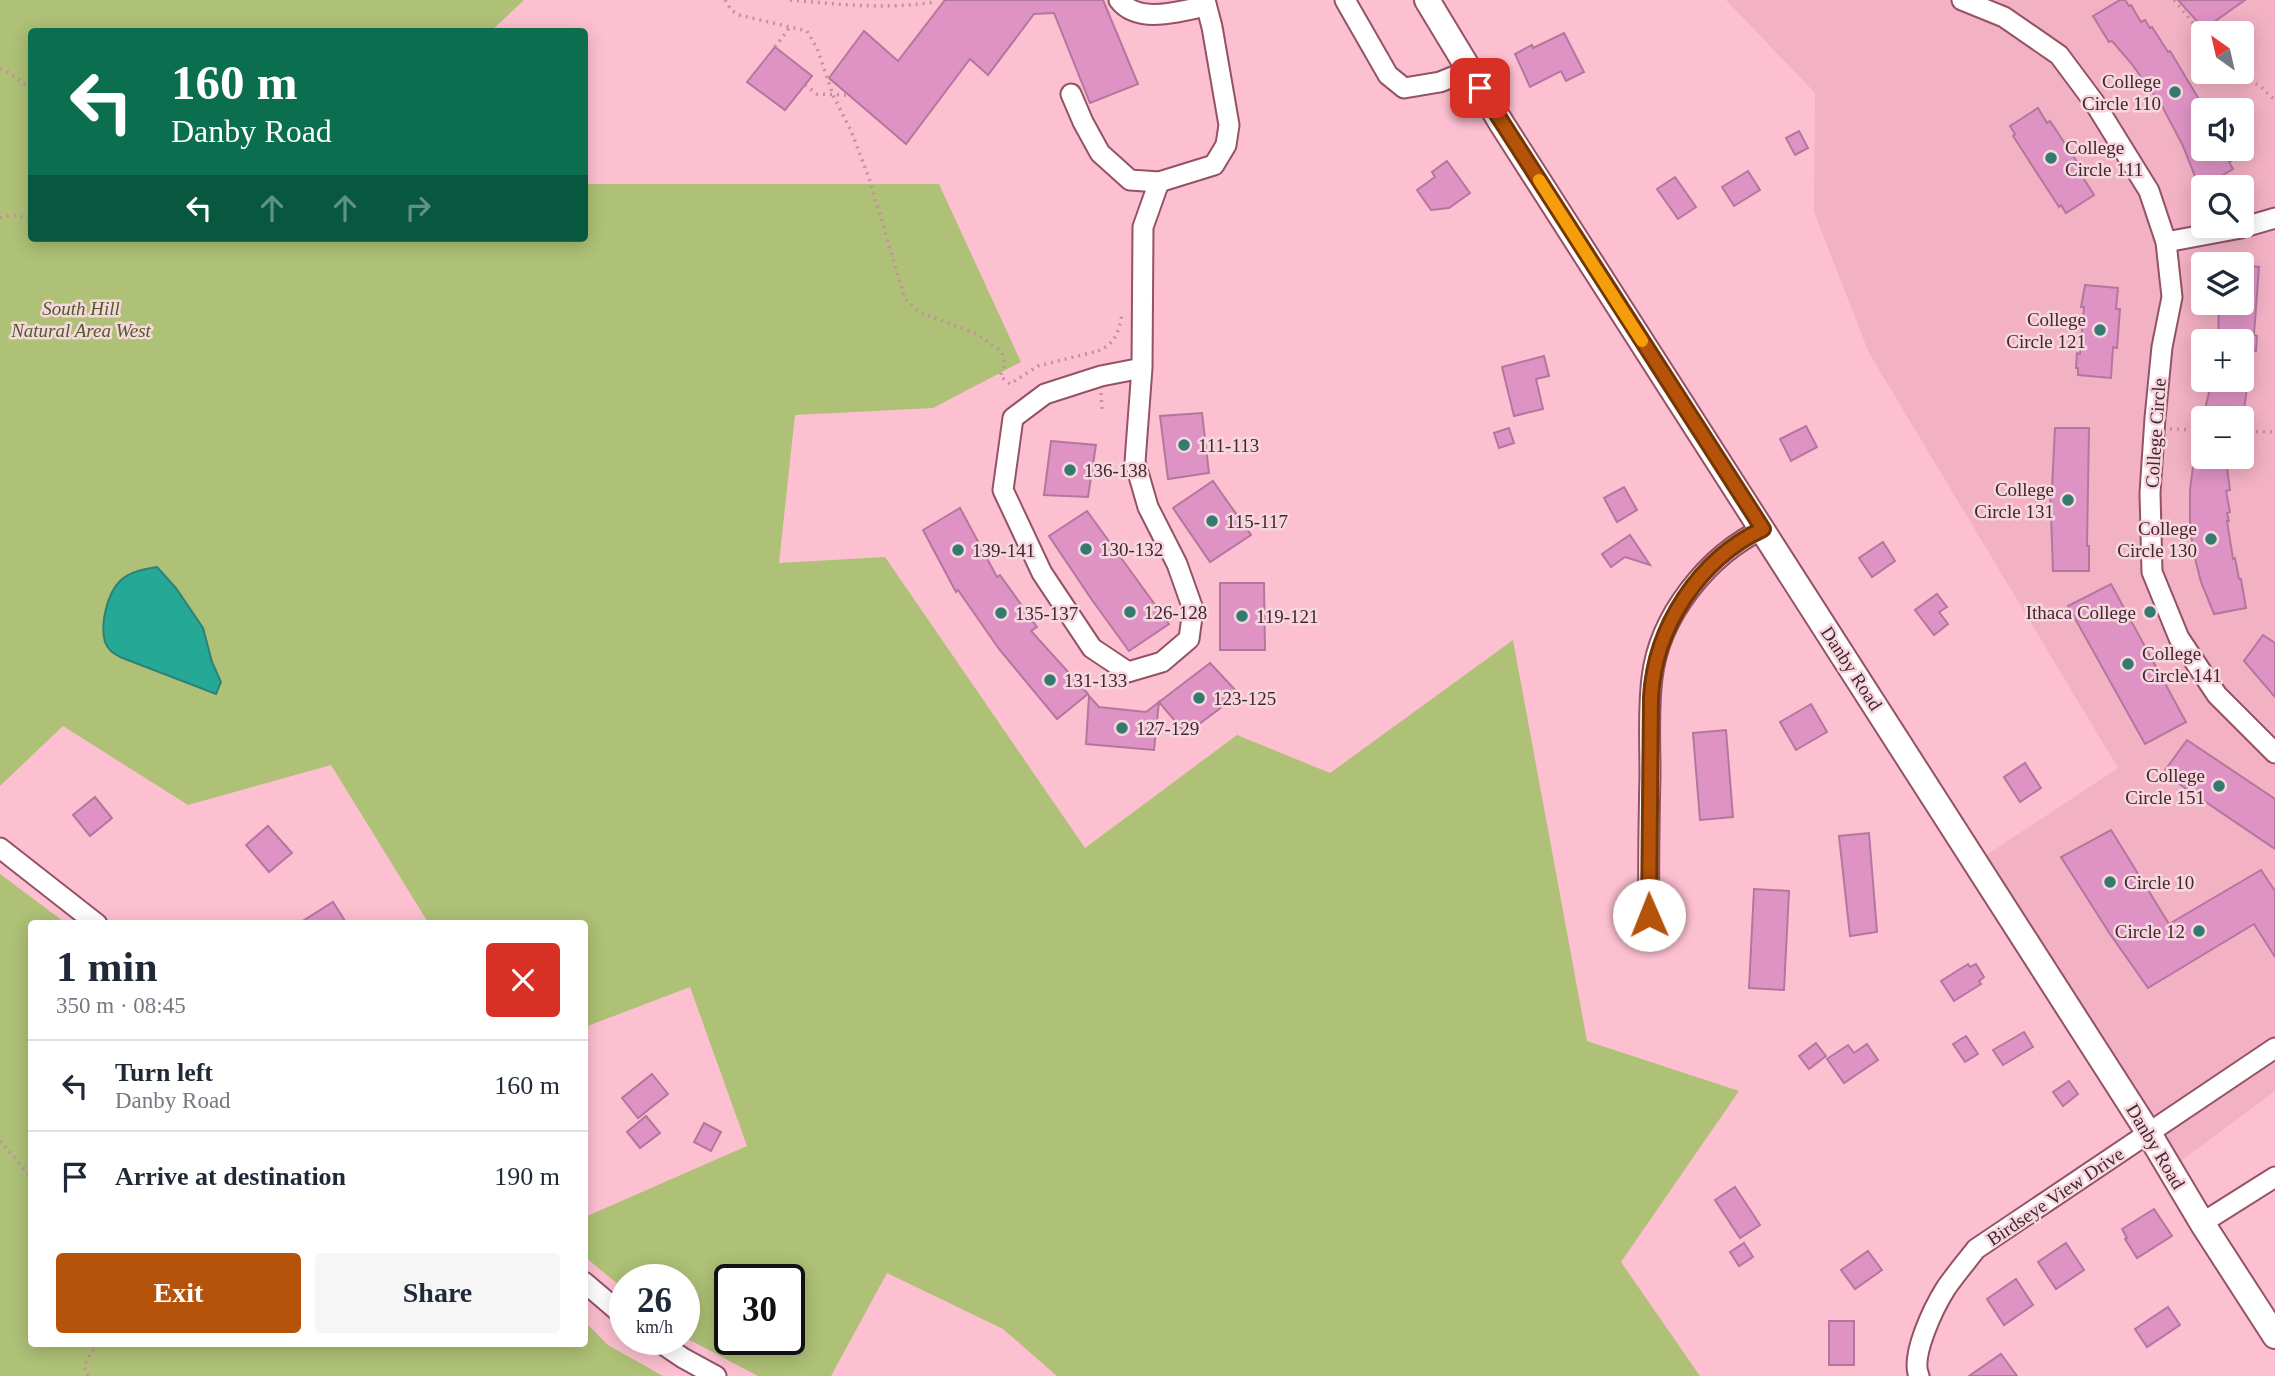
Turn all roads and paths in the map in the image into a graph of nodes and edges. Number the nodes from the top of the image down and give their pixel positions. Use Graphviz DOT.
graph roads {
  1 [pos="725,0"];
  2 [pos="789,0"];
  3 [pos="1119,0"];
  4 [pos="1345,0"];
  5 [pos="1427,0"];
  6 [pos="1962,0"];
  7 [pos="2174,0"];
  8 [pos="934,2"];
  9 [pos="1206,3"];
  10 [pos="2191,21"];
  11 [pos="790,27"];
  12 [pos="775,47"];
  13 [pos="0,69"];
  14 [pos="1470,70"];
  15 [pos="2254,82"];
  16 [pos="28,85"];
  17 [pos="805,85"];
  18 [pos="1071,94"];
  19 [pos="833,95"];
  20 [pos="847,95"];
  21 [pos="2275,100"];
  22 [pos="1159,182"];
  23 [pos="0,218"];
  24 [pos="28,218"];
  25 [pos="2275,218"];
  26 [pos="2166,242"];
  27 [pos="1124,303"];
  28 [pos="1098,351"];
  29 [pos="1142,368"];
  30 [pos="1101,376"];
  31 [pos="1102,409"];
  32 [pos="2154,429"];
  33 [pos="2191,430"];
  34 [pos="2254,431"];
  35 [pos="2275,432"];
  36 [pos="1763,529"];
  37 [pos="2275,753"];
  38 [pos="0,848"];
  39 [pos="1649,915"];
  40 [pos="92,920"];
  41 [pos="2275,1048"];
  42 [pos="2148,1132"];
  43 [pos="0,1141"];
  44 [pos="28,1173"];
  45 [pos="2275,1177"];
  46 [pos="2202,1223"];
  47 [pos="588,1286"];
  48 [pos="609,1304"];
  49 [pos="2274,1333"];
  50 [pos="94,1347"];
  51 [pos="679,1355"];
  52 [pos="88,1376"];
  53 [pos="716,1376"];
  54 [pos="1919,1376"];
  1 -- 11 [label="path"];
  2 -- 8 [label="path"];
  3 -- 9 [label="street"];
  4 -- 14 [label="street"];
  5 -- 14 [label="main road, Danby Road"];
  6 -- 26 [label="street, College Circle"];
  7 -- 10 [label="path"];
  9 -- 22 [label="street"];
  11 -- 12 [label="path"];
  11 -- 19 [label="path"];
  13 -- 16 [label="path"];
  14 -- 36 [label="main road, Danby Road"];
  15 -- 21 [label="path"];
  17 -- 19 [label="path"];
  18 -- 22 [label="street"];
  19 -- 20 [label="path"];
  19 -- 28 [label="path"];
  22 -- 29 [label="street"];
  23 -- 24 [label="path"];
  25 -- 26 [label="street"];
  26 -- 32 [label="street, College Circle"];
  27 -- 28 [label="path"];
  28 -- 30 [label="path"];
  29 -- 30 [label="street"];
  29 -- 30 [label="street"];
  30 -- 31 [label="path"];
  32 -- 33 [label="path"];
  32 -- 37 [label="street, College Circle"];
  34 -- 35 [label="path"];
  36 -- 39 [label="street"];
  36 -- 42 [label="main road, Danby Road"];
  38 -- 40 [label="street"];
  41 -- 42 [label="street, Birdseye View Drive"];
  42 -- 46 [label="main road, Danby Road"];
  42 -- 54 [label="street, Birdseye View Drive"];
  43 -- 44 [label="path"];
  45 -- 46 [label="street"];
  46 -- 49 [label="main road, Danby Road"];
  47 -- 48 [label="street"];
  50 -- 52 [label="path"];
  51 -- 53 [label="street"];
}
